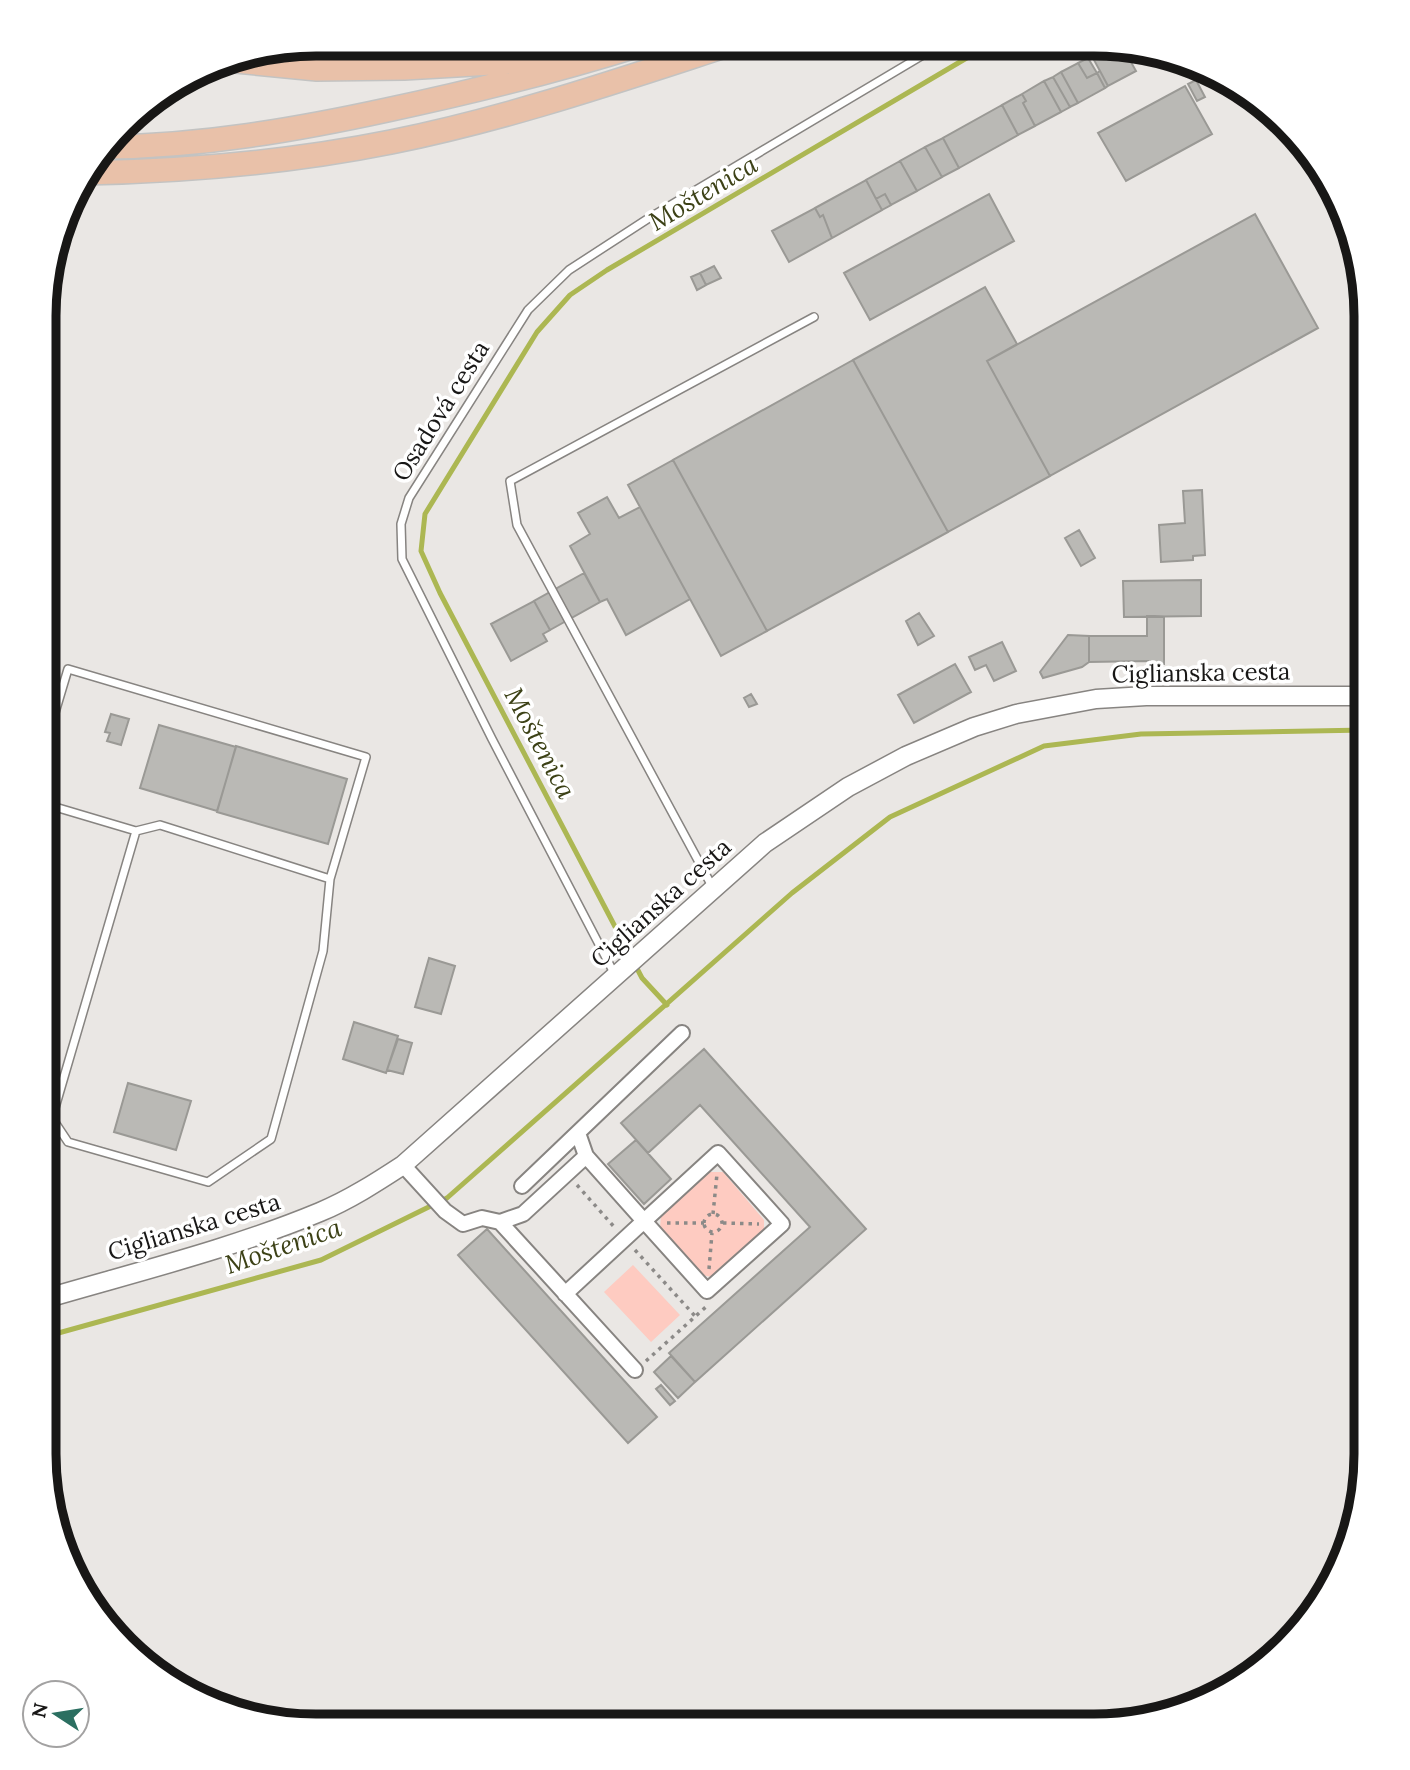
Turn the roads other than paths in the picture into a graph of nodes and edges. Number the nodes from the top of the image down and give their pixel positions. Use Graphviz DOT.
graph roads {
  1 [pos="603,56"];
  2 [pos="695,56"];
  3 [pos="921,56"];
  4 [pos="600,57"];
  5 [pos="256,63"];
  6 [pos="118,147"];
  7 [pos="99,173"];
  8 [pos="814,317"];
  9 [pos="1354,696"];
  10 [pos="56,709"];
  11 [pos="56,807"];
  12 [pos="136,831"];
  13 [pos="330,879"];
  14 [pos="713,889"];
  15 [pos="628,965"];
  16 [pos="682,1033"];
  17 [pos="56,1091"];
  18 [pos="56,1127"];
  19 [pos="578,1133"];
  20 [pos="586,1156"];
  21 [pos="404,1165"];
  22 [pos="522,1186"];
  23 [pos="500,1222"];
  24 [pos="649,1226"];
  25 [pos="565,1294"];
  26 [pos="56,1295"];
  27 [pos="635,1370"];
  1 -- 4 [label="main road"];
  2 -- 7 [label="main road"];
  3 -- 15 [label="lane, Osadová cesta"];
  4 -- 5 [label="main road"];
  4 -- 6 [label="main road"];
  8 -- 14 [label="lane"];
  9 -- 14 [label="street, Ciglianska cesta"];
  10 -- 13 [label="lane"];
  11 -- 12 [label="lane"];
  12 -- 13 [label="lane"];
  12 -- 17 [label="lane"];
  13 -- 18 [label="lane"];
  14 -- 15 [label="street, Ciglianska cesta"];
  15 -- 21 [label="street, Ciglianska cesta"];
  16 -- 19 [label="street"];
  19 -- 20 [label="street"];
  19 -- 22 [label="street"];
  20 -- 23 [label="street"];
  20 -- 24 [label="street"];
  21 -- 23 [label="street"];
  21 -- 26 [label="street, Ciglianska cesta"];
  23 -- 25 [label="street"];
  24 -- 24 [label="street"];
  24 -- 25 [label="street"];
  25 -- 27 [label="street"];
}
